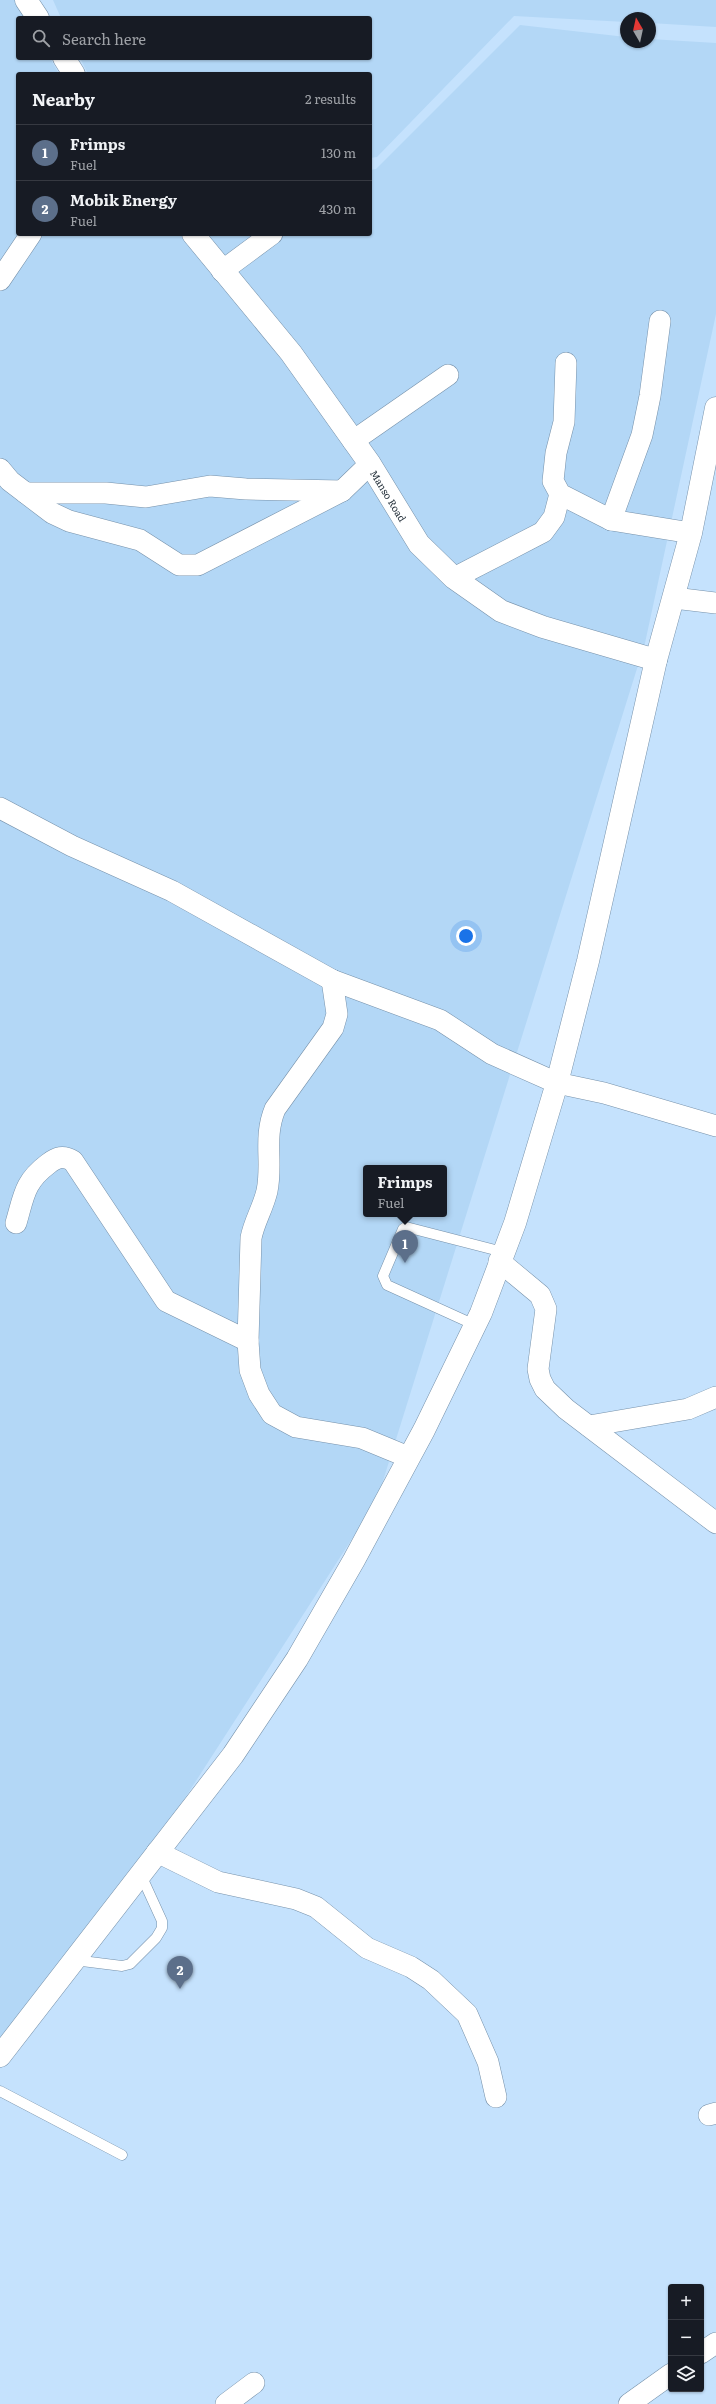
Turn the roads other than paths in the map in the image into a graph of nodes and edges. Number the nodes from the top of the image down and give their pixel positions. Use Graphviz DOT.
graph roads {
  1 [pos="26,0"];
  2 [pos="37,16"];
  3 [pos="65,60"];
  4 [pos="73,72"];
  5 [pos="30,236"];
  6 [pos="195,236"];
  7 [pos="269,236"];
  8 [pos="222,271"];
  9 [pos="0,280"];
  10 [pos="660,321"];
  11 [pos="566,363"];
  12 [pos="448,375"];
  13 [pos="716,408"];
  14 [pos="353,441"];
  15 [pos="370,464"];
  16 [pos="0,469"];
  17 [pos="342,491"];
  18 [pos="26,493"];
  19 [pos="560,494"];
  20 [pos="611,520"];
  21 [pos="691,533"];
  22 [pos="454,578"];
  23 [pos="674,598"];
  24 [pos="716,603"];
  25 [pos="656,660"];
  26 [pos="0,808"];
  27 [pos="332,980"];
  28 [pos="558,1083"];
  29 [pos="716,1126"];
  30 [pos="16,1223"];
  31 [pos="501,1256"];
  32 [pos="475,1325"];
  33 [pos="248,1341"];
  34 [pos="716,1397"];
  35 [pos="589,1426"];
  36 [pos="408,1457"];
  37 [pos="716,1523"];
  38 [pos="157,1852"];
  39 [pos="141,1875"];
  40 [pos="74,1960"];
  41 [pos="0,2056"];
  42 [pos="0,2091"];
  43 [pos="496,2097"];
  44 [pos="122,2155"];
  45 [pos="716,2343"];
  46 [pos="704,2351"];
  47 [pos="668,2376"];
  48 [pos="254,2383"];
  49 [pos="226,2404"];
  50 [pos="629,2404"];
  1 -- 2 [label="main road"];
  3 -- 4 [label="main road"];
  5 -- 9 [label="street"];
  6 -- 8 [label="main road, Manso Road"];
  7 -- 8 [label="street"];
  8 -- 14 [label="main road, Manso Road"];
  10 -- 20 [label="street"];
  11 -- 19 [label="street"];
  12 -- 14 [label="street"];
  13 -- 21 [label="main road"];
  14 -- 15 [label="main road, Manso Road"];
  15 -- 17 [label="street"];
  15 -- 22 [label="main road, Manso Road"];
  16 -- 18 [label="street"];
  17 -- 18 [label="street"];
  17 -- 18 [label="street"];
  19 -- 20 [label="street"];
  19 -- 22 [label="street"];
  20 -- 21 [label="street"];
  21 -- 23 [label="main road"];
  22 -- 25 [label="main road, Manso Road"];
  23 -- 24 [label="street"];
  23 -- 25 [label="main road"];
  25 -- 28 [label="main road"];
  26 -- 27 [label="street"];
  27 -- 28 [label="street"];
  27 -- 33 [label="street"];
  28 -- 29 [label="street"];
  28 -- 31 [label="main road"];
  30 -- 33 [label="street"];
  31 -- 32 [label="main road"];
  31 -- 32 [label="lane"];
  31 -- 35 [label="street"];
  32 -- 36 [label="main road"];
  33 -- 36 [label="street"];
  34 -- 35 [label="street"];
  35 -- 37 [label="street"];
  36 -- 38 [label="main road"];
  38 -- 39 [label="main road"];
  38 -- 43 [label="street"];
  39 -- 40 [label="main road"];
  39 -- 40 [label="lane"];
  40 -- 41 [label="main road"];
  42 -- 44 [label="lane"];
  45 -- 46 [label="street"];
  47 -- 50 [label="street"];
  48 -- 49 [label="street"];
}
